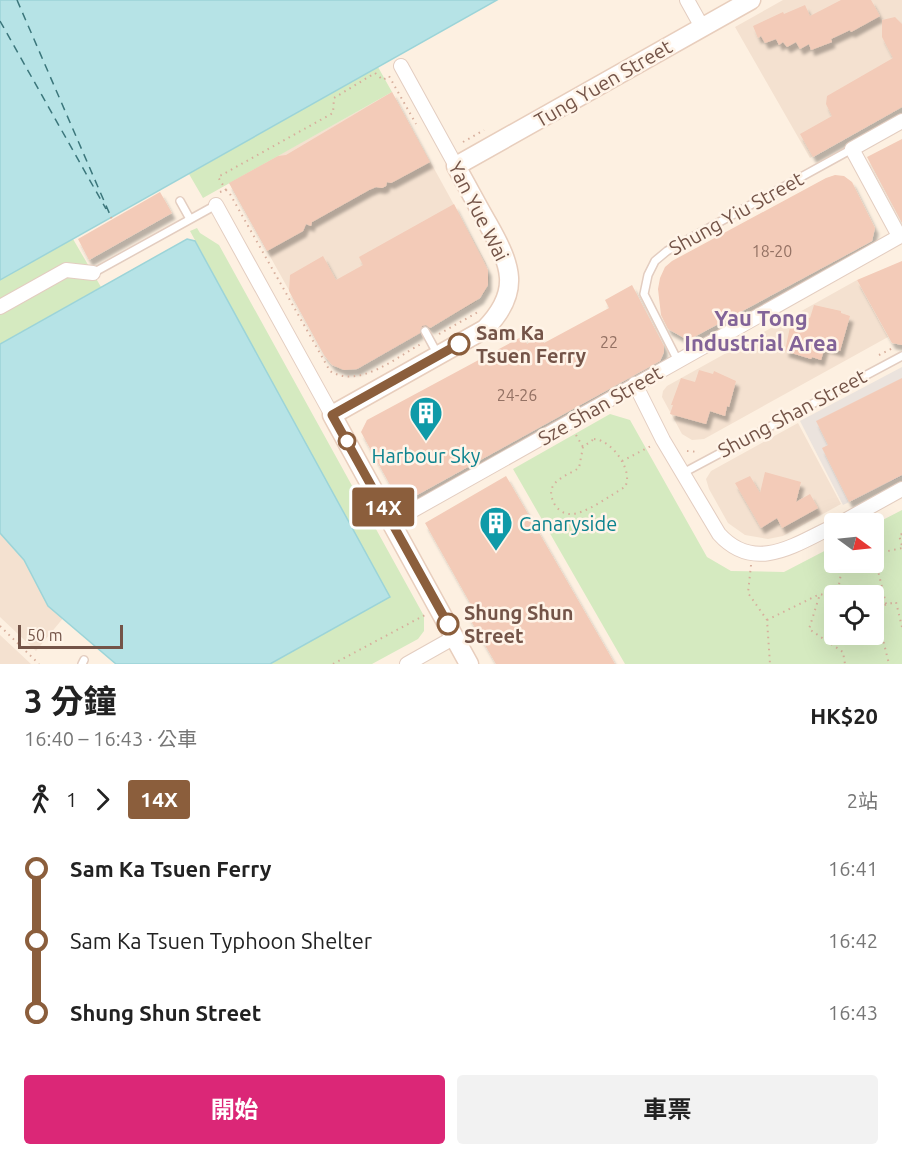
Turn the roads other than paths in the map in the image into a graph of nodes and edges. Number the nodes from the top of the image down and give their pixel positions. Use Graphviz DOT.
graph roads {
  1 [pos="687,0"];
  2 [pos="751,0"];
  3 [pos="702,27"];
  4 [pos="401,66"];
  5 [pos="902,121"];
  6 [pos="852,149"];
  7 [pos="456,166"];
  8 [pos="217,199"];
  9 [pos="180,201"];
  10 [pos="190,219"];
  11 [pos="901,236"];
  12 [pos="93,273"];
  13 [pos="0,307"];
  14 [pos="425,331"];
  15 [pos="438,355"];
  16 [pos="902,356"];
  17 [pos="678,361"];
  18 [pos="635,384"];
  19 [pos="332,415"];
  20 [pos="683,473"];
  21 [pos="902,489"];
  22 [pos="859,513"];
  23 [pos="392,522"];
  24 [pos="824,531"];
  25 [pos="455,637"];
  26 [pos="408,664"];
  27 [pos="469,664"];
  1 -- 3 [label="street"];
  2 -- 3 [label="street, Tung Yuen Street"];
  3 -- 7 [label="street, Tung Yuen Street"];
  4 -- 7 [label="street, Yan Yue Wai"];
  5 -- 6 [label="street, Shung Yiu Street"];
  6 -- 11 [label="street"];
  6 -- 17 [label="lane, Shung Yiu Street"];
  7 -- 15 [label="street, Yan Yue Wai"];
  8 -- 10 [label="lane"];
  8 -- 19 [label="street"];
  9 -- 10 [label="lane"];
  10 -- 12 [label="lane"];
  11 -- 17 [label="street, Sze Shan Street"];
  12 -- 13 [label="street"];
  14 -- 15 [label="lane"];
  15 -- 19 [label="street, Yan Yue Wai"];
  16 -- 20 [label="lane, Shung Shan Street"];
  17 -- 18 [label="street, Sze Shan Street"];
  18 -- 20 [label="street"];
  18 -- 23 [label="street, Sze Shan Street"];
  19 -- 23 [label="street"];
  20 -- 24 [label="street"];
  21 -- 22 [label="street"];
  23 -- 25 [label="street"];
  25 -- 26 [label="street"];
  25 -- 27 [label="street"];
}
